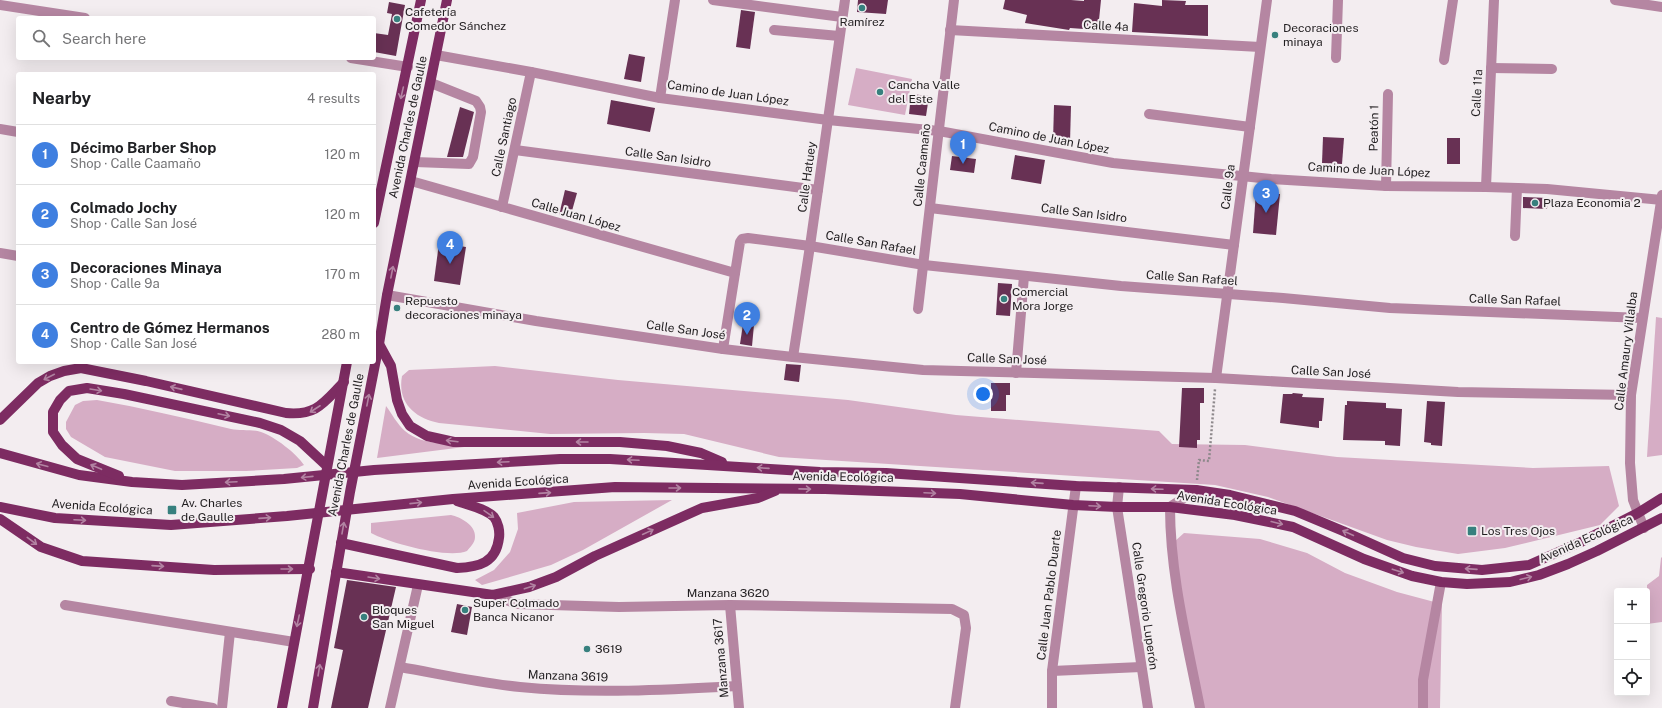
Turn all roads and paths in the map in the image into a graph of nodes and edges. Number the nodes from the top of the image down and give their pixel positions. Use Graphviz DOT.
graph roads {
  1 [pos="421,0"];
  2 [pos="447,0"];
  3 [pos="675,0"];
  4 [pos="713,0"];
  5 [pos="845,0"];
  6 [pos="954,0"];
  7 [pos="1267,0"];
  8 [pos="1338,0"];
  9 [pos="1453,0"];
  10 [pos="1494,0"];
  11 [pos="1615,0"];
  12 [pos="0,5"];
  13 [pos="1662,7"];
  14 [pos="72,16"];
  15 [pos="842,17"];
  16 [pos="774,30"];
  17 [pos="950,30"];
  18 [pos="839,36"];
  19 [pos="1260,48"];
  20 [pos="436,55"];
  21 [pos="1336,58"];
  22 [pos="364,60"];
  23 [pos="1444,60"];
  24 [pos="408,67"];
  25 [pos="1491,68"];
  26 [pos="1552,69"];
  27 [pos="531,72"];
  28 [pos="431,83"];
  29 [pos="1388,94"];
  30 [pos="660,98"];
  31 [pos="1149,114"];
  32 [pos="828,120"];
  33 [pos="1250,127"];
  34 [pos="0,129"];
  35 [pos="939,131"];
  36 [pos="16,132"];
  37 [pos="515,150"];
  38 [pos="415,162"];
  39 [pos="1243,176"];
  40 [pos="378,181"];
  41 [pos="411,181"];
  42 [pos="1386,186"];
  43 [pos="1486,187"];
  44 [pos="1517,188"];
  45 [pos="818,190"];
  46 [pos="1662,198"];
  47 [pos="376,202"];
  48 [pos="502,207"];
  49 [pos="930,208"];
  50 [pos="1515,236"];
  51 [pos="1234,245"];
  52 [pos="810,246"];
  53 [pos="0,253"];
  54 [pos="16,256"];
  55 [pos="924,265"];
  56 [pos="734,273"];
  57 [pos="1024,276"];
  58 [pos="1227,294"];
  59 [pos="387,295"];
  60 [pos="918,310"];
  61 [pos="1642,318"];
  62 [pos="379,344"];
  63 [pos="724,349"];
  64 [pos="793,358"];
  65 [pos="376,360"];
  66 [pos="348,364"];
  67 [pos="375,364"];
  68 [pos="1016,372"];
  69 [pos="1216,378"];
  70 [pos="344,382"];
  71 [pos="1631,395"];
  72 [pos="0,420"];
  73 [pos="0,453"];
  74 [pos="327,466"];
  75 [pos="730,466"];
  76 [pos="132,482"];
  77 [pos="1076,486"];
  78 [pos="1119,487"];
  79 [pos="782,489"];
  80 [pos="1196,490"];
  81 [pos="1662,498"];
  82 [pos="453,499"];
  83 [pos="1073,505"];
  84 [pos="0,507"];
  85 [pos="1117,507"];
  86 [pos="1170,507"];
  87 [pos="1638,513"];
  88 [pos="1662,518"];
  89 [pos="0,519"];
  90 [pos="1644,528"];
  91 [pos="341,543"];
  92 [pos="310,569"];
  93 [pos="336,572"];
  94 [pos="1441,582"];
  95 [pos="418,585"];
  96 [pos="493,595"];
  97 [pos="64,605"];
  98 [pos="730,605"];
  99 [pos="230,632"];
  100 [pos="294,642"];
  101 [pos="400,667"];
  102 [pos="1141,668"];
  103 [pos="1052,671"];
  104 [pos="737,686"];
  105 [pos="171,701"];
  106 [pos="213,708"];
  107 [pos="222,708"];
  108 [pos="282,708"];
  109 [pos="313,708"];
  110 [pos="390,708"];
  111 [pos="739,708"];
  112 [pos="955,708"];
  113 [pos="1052,708"];
  114 [pos="1148,708"];
  115 [pos="1200,708"];
  116 [pos="1423,708"];
  1 -- 24 [label="main road, Avenida Charles de Gaulle"];
  2 -- 20 [label="main road, Avenida Charles de Gaulle"];
  3 -- 30 [label="street"];
  4 -- 15 [label="street"];
  5 -- 15 [label="street, Calle Hatuey"];
  6 -- 17 [label="street, Calle Caamaño"];
  7 -- 19 [label="street, Calle 9a"];
  8 -- 21 [label="street"];
  9 -- 23 [label="street"];
  10 -- 25 [label="street, Calle 11a"];
  11 -- 13 [label="street"];
  12 -- 14 [label="street"];
  15 -- 18 [label="street, Calle Hatuey"];
  16 -- 18 [label="street"];
  17 -- 19 [label="street, Calle 4a"];
  17 -- 35 [label="street, Calle Caamaño"];
  18 -- 32 [label="street, Calle Hatuey"];
  19 -- 33 [label="street, Calle 9a"];
  20 -- 27 [label="street, Camino de Juan López"];
  20 -- 28 [label="main road, Avenida Charles de Gaulle"];
  22 -- 24 [label="street"];
  24 -- 40 [label="main road, Avenida Charles de Gaulle, one-way"];
  25 -- 26 [label="street"];
  25 -- 43 [label="street, Calle 11a"];
  27 -- 30 [label="street, Camino de Juan López"];
  27 -- 37 [label="street, Calle Santiago"];
  28 -- 38 [label="main road, Avenida Charles de Gaulle"];
  28 -- 38 [label="street"];
  29 -- 42 [label="street, Peatón 1"];
  30 -- 32 [label="street, Camino de Juan López"];
  31 -- 33 [label="street"];
  32 -- 35 [label="street, Camino de Juan López"];
  32 -- 45 [label="street, Calle Hatuey"];
  33 -- 39 [label="street, Calle 9a"];
  34 -- 36 [label="street"];
  35 -- 39 [label="street, Camino de Juan López"];
  35 -- 49 [label="street, Calle Caamaño"];
  37 -- 45 [label="street, Calle San Isidro"];
  37 -- 48 [label="street, Calle Santiago"];
  38 -- 41 [label="main road, Avenida Charles de Gaulle"];
  39 -- 42 [label="street, Camino de Juan López"];
  39 -- 51 [label="street, Calle 9a"];
  40 -- 47 [label="main road, Avenida Charles de Gaulle"];
  41 -- 48 [label="street, Calle Juan López"];
  59 -- 41 [label="main road, Avenida Charles de Gaulle, one-way"];
  42 -- 43 [label="street, Camino de Juan López"];
  43 -- 44 [label="street, Camino de Juan López"];
  44 -- 46 [label="street, Camino de Juan López"];
  44 -- 50 [label="street"];
  45 -- 52 [label="street, Calle Hatuey"];
  46 -- 61 [label="street, Calle Amaury Villalba"];
  48 -- 56 [label="street, Calle Juan López"];
  49 -- 51 [label="street, Calle San Isidro"];
  49 -- 55 [label="street, Calle Caamaño"];
  51 -- 58 [label="street, Calle 9a"];
  52 -- 55 [label="street, Calle San Rafael"];
  52 -- 56 [label="street, Calle San Rafael"];
  52 -- 64 [label="street, Calle Hatuey"];
  53 -- 54 [label="street"];
  55 -- 57 [label="street, Calle San Rafael"];
  55 -- 60 [label="street, Calle Caamaño"];
  56 -- 63 [label="street"];
  57 -- 58 [label="street, Calle San Rafael"];
  57 -- 68 [label="street"];
  58 -- 61 [label="street, Calle San Rafael"];
  58 -- 69 [label="street, Calle 9a"];
  59 -- 62 [label="main road, Avenida Charles de Gaulle"];
  59 -- 63 [label="street, Calle San José"];
  61 -- 71 [label="street, Calle Amaury Villalba"];
  65 -- 62 [label="main road, Avenida Charles de Gaulle, one-way"];
  75 -- 62 [label="main road, one-way"];
  63 -- 64 [label="street, Calle San José"];
  64 -- 68 [label="street, Calle San José"];
  66 -- 70 [label="main road, Avenida Charles de Gaulle"];
  91 -- 67 [label="main road, Avenida Charles de Gaulle, one-way"];
  68 -- 69 [label="street, Calle San José"];
  69 -- 71 [label="street, Calle San José"];
  69 -- 80 [label="path"];
  70 -- 72 [label="main road, one-way"];
  70 -- 74 [label="main road, Avenida Charles de Gaulle"];
  71 -- 87 [label="street, Calle Amaury Villalba"];
  76 -- 73 [label="main road, Avenida Ecológica, one-way"];
  76 -- 74 [label="main road, one-way"];
  74 -- 92 [label="main road, Avenida Charles de Gaulle"];
  75 -- 76 [label="main road, Avenida Ecológica, one-way"];
  77 -- 75 [label="main road, Avenida Ecológica, one-way"];
  77 -- 78 [label="main road, Avenida Ecológica"];
  77 -- 83 [label="street, Calle Juan Pablo Duarte"];
  80 -- 78 [label="main road, Avenida Ecológica, one-way"];
  78 -- 85 [label="street, Calle Gregorio Luperón"];
  82 -- 79 [label="main road, Avenida Ecológica, one-way"];
  79 -- 83 [label="main road, Avenida Ecológica, one-way"];
  96 -- 79 [label="main road, one-way"];
  80 -- 86 [label="street"];
  87 -- 80 [label="main road, Avenida Ecológica, one-way"];
  81 -- 87 [label="main road, Avenida Ecológica"];
  84 -- 82 [label="main road, Avenida Ecológica, one-way"];
  82 -- 91 [label="main road, one-way"];
  83 -- 85 [label="main road, Avenida Ecológica, one-way"];
  83 -- 103 [label="street, Calle Juan Pablo Duarte"];
  85 -- 86 [label="main road, Avenida Ecológica"];
  85 -- 102 [label="street, Calle Gregorio Luperón"];
  86 -- 94 [label="main road, Avenida Ecológica, one-way"];
  86 -- 115 [label="street"];
  87 -- 90 [label="street, Calle Amaury Villalba"];
  88 -- 90 [label="main road, Avenida Ecológica"];
  89 -- 92 [label="main road, one-way"];
  94 -- 90 [label="main road, Avenida Ecológica, one-way"];
  91 -- 93 [label="main road, Avenida Charles de Gaulle"];
  92 -- 100 [label="main road, Avenida Charles de Gaulle, one-way"];
  93 -- 95 [label="main road, one-way"];
  109 -- 93 [label="main road, Avenida Charles de Gaulle, one-way"];
  94 -- 116 [label="street"];
  95 -- 96 [label="main road"];
  95 -- 101 [label="street"];
  96 -- 98 [label="street, Manzana 3620"];
  97 -- 99 [label="street"];
  98 -- 104 [label="street, Manzana 3617"];
  98 -- 112 [label="street, Manzana 3620"];
  99 -- 100 [label="street"];
  99 -- 107 [label="street"];
  100 -- 108 [label="main road, Avenida Charles de Gaulle"];
  101 -- 104 [label="street, Manzana 3619"];
  101 -- 110 [label="street"];
  102 -- 103 [label="street"];
  102 -- 114 [label="street, Calle Gregorio Luperón"];
  103 -- 113 [label="street, Calle Juan Pablo Duarte"];
  104 -- 111 [label="street, Manzana 3617"];
  105 -- 106 [label="street"];
}
